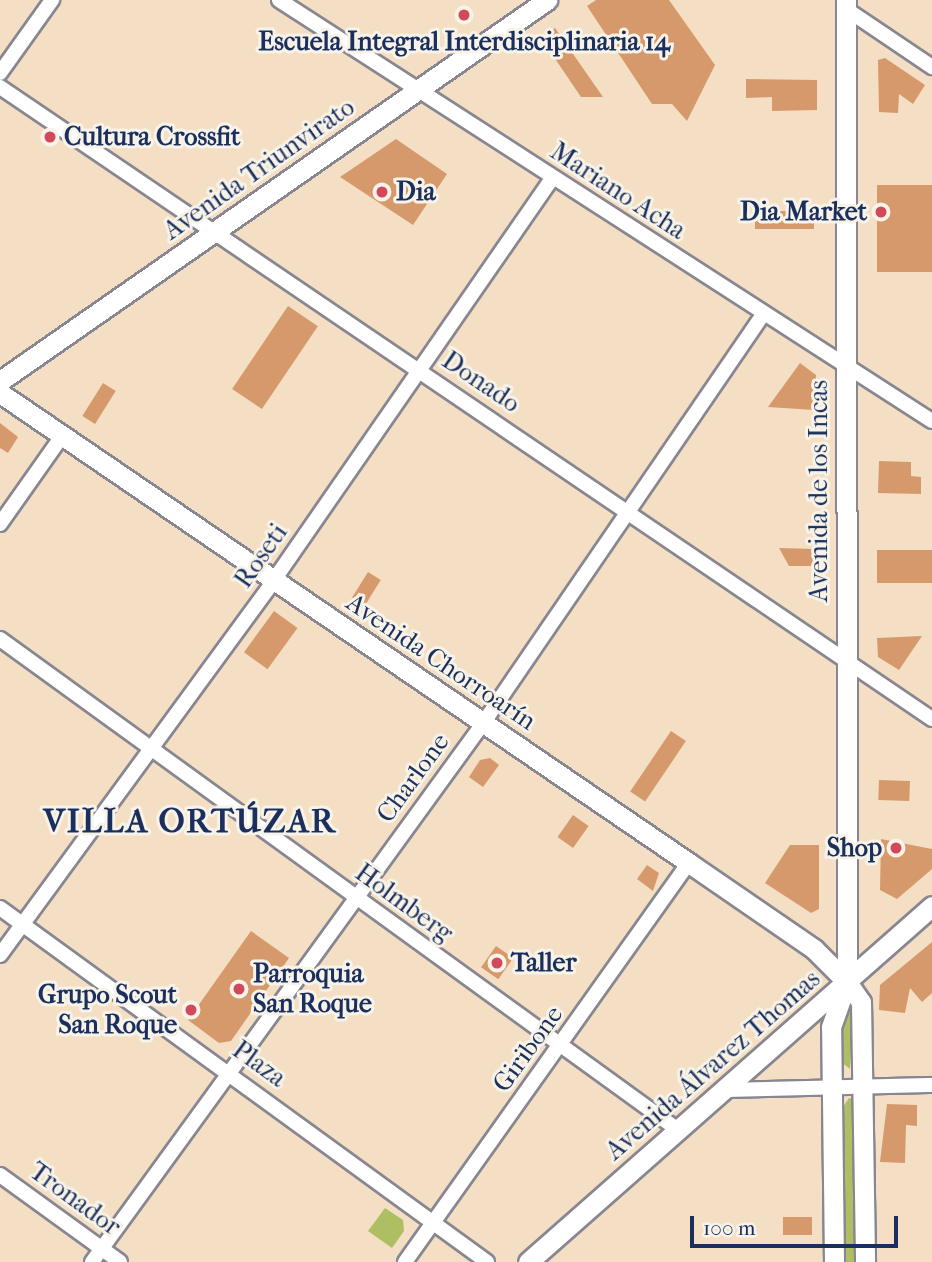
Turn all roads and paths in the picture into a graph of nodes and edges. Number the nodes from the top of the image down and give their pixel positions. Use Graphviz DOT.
graph roads {
  1 [pos="52,0"];
  2 [pos="279,0"];
  3 [pos="547,0"];
  4 [pos="846,4"];
  5 [pos="932,67"];
  6 [pos="0,74"];
  7 [pos="0,87"];
  8 [pos="417,90"];
  9 [pos="552,178"];
  10 [pos="216,232"];
  11 [pos="763,314"];
  12 [pos="846,366"];
  13 [pos="419,370"];
  14 [pos="0,381"];
  15 [pos="0,393"];
  16 [pos="932,421"];
  17 [pos="62,436"];
  18 [pos="630,512"];
  19 [pos="0,524"];
  20 [pos="274,580"];
  21 [pos="0,639"];
  22 [pos="844,660"];
  23 [pos="932,719"];
  24 [pos="484,722"];
  25 [pos="152,750"];
  26 [pos="690,863"];
  27 [pos="356,899"];
  28 [pos="932,906"];
  29 [pos="0,908"];
  30 [pos="22,925"];
  31 [pos="0,955"];
  32 [pos="847,982"];
  33 [pos="560,1048"];
  34 [pos="229,1073"];
  35 [pos="932,1085"];
  36 [pos="833,1087"];
  37 [pos="864,1087"];
  38 [pos="723,1090"];
  39 [pos="678,1130"];
  40 [pos="0,1175"];
  41 [pos="434,1222"];
  42 [pos="102,1248"];
  43 [pos="92,1262"];
  44 [pos="120,1262"];
  45 [pos="405,1262"];
  46 [pos="487,1262"];
  47 [pos="528,1262"];
  48 [pos="834,1262"];
  49 [pos="865,1262"];
  1 -- 6 [label="street"];
  2 -- 8 [label="street, Mariano Acha"];
  3 -- 8 [label="main road, Avenida Triunvirato"];
  4 -- 5 [label="street"];
  4 -- 12 [label="main road, Avenida de los Incas"];
  7 -- 10 [label="street, Donado"];
  8 -- 9 [label="street, Mariano Acha"];
  8 -- 10 [label="main road, Avenida Triunvirato"];
  9 -- 11 [label="street, Mariano Acha"];
  9 -- 13 [label="street, Roseti"];
  10 -- 13 [label="street, Donado"];
  10 -- 14 [label="main road, Avenida Triunvirato"];
  11 -- 12 [label="street, Mariano Acha"];
  11 -- 18 [label="street, Charlone"];
  12 -- 16 [label="street, Mariano Acha"];
  12 -- 22 [label="main road, Avenida de los Incas"];
  13 -- 18 [label="street, Donado"];
  13 -- 20 [label="street, Roseti"];
  15 -- 17 [label="main road, Avenida Chorroarín"];
  17 -- 19 [label="street"];
  17 -- 20 [label="main road, Avenida Chorroarín"];
  18 -- 22 [label="street, Donado"];
  18 -- 24 [label="street, Charlone"];
  20 -- 24 [label="main road, Avenida Chorroarín"];
  20 -- 25 [label="street, Roseti"];
  21 -- 25 [label="street, Holmberg"];
  22 -- 23 [label="street, Donado"];
  22 -- 32 [label="main road, Avenida de los Incas"];
  24 -- 26 [label="main road, Avenida Chorroarín"];
  24 -- 27 [label="street, Charlone"];
  25 -- 27 [label="street, Holmberg"];
  25 -- 30 [label="street, Roseti"];
  26 -- 32 [label="main road, Avenida Chorroarín"];
  26 -- 33 [label="street, Giribone"];
  27 -- 33 [label="street, Holmberg"];
  27 -- 34 [label="street, Charlone"];
  28 -- 32 [label="main road, Avenida Álvarez Thomas"];
  29 -- 30 [label="street, Plaza"];
  30 -- 31 [label="street, Roseti"];
  30 -- 34 [label="street, Plaza"];
  32 -- 36 [label="main road, Avenida de los Incas"];
  32 -- 37 [label="main road, Avenida de los Incas"];
  32 -- 38 [label="main road, Avenida Álvarez Thomas"];
  33 -- 39 [label="street, Holmberg"];
  33 -- 41 [label="street, Giribone"];
  34 -- 41 [label="street, Plaza"];
  34 -- 42 [label="street, Charlone"];
  35 -- 37 [label="street"];
  36 -- 37 [label="street"];
  36 -- 38 [label="street"];
  36 -- 48 [label="main road, Avenida de los Incas"];
  37 -- 49 [label="main road, Avenida de los Incas"];
  38 -- 39 [label="main road, Avenida Álvarez Thomas"];
  39 -- 47 [label="main road, Avenida Álvarez Thomas"];
  40 -- 42 [label="street, Tronador"];
  41 -- 45 [label="street, Giribone"];
  41 -- 46 [label="street, Plaza"];
  42 -- 43 [label="street, Charlone"];
  42 -- 44 [label="street, Tronador"];
}
